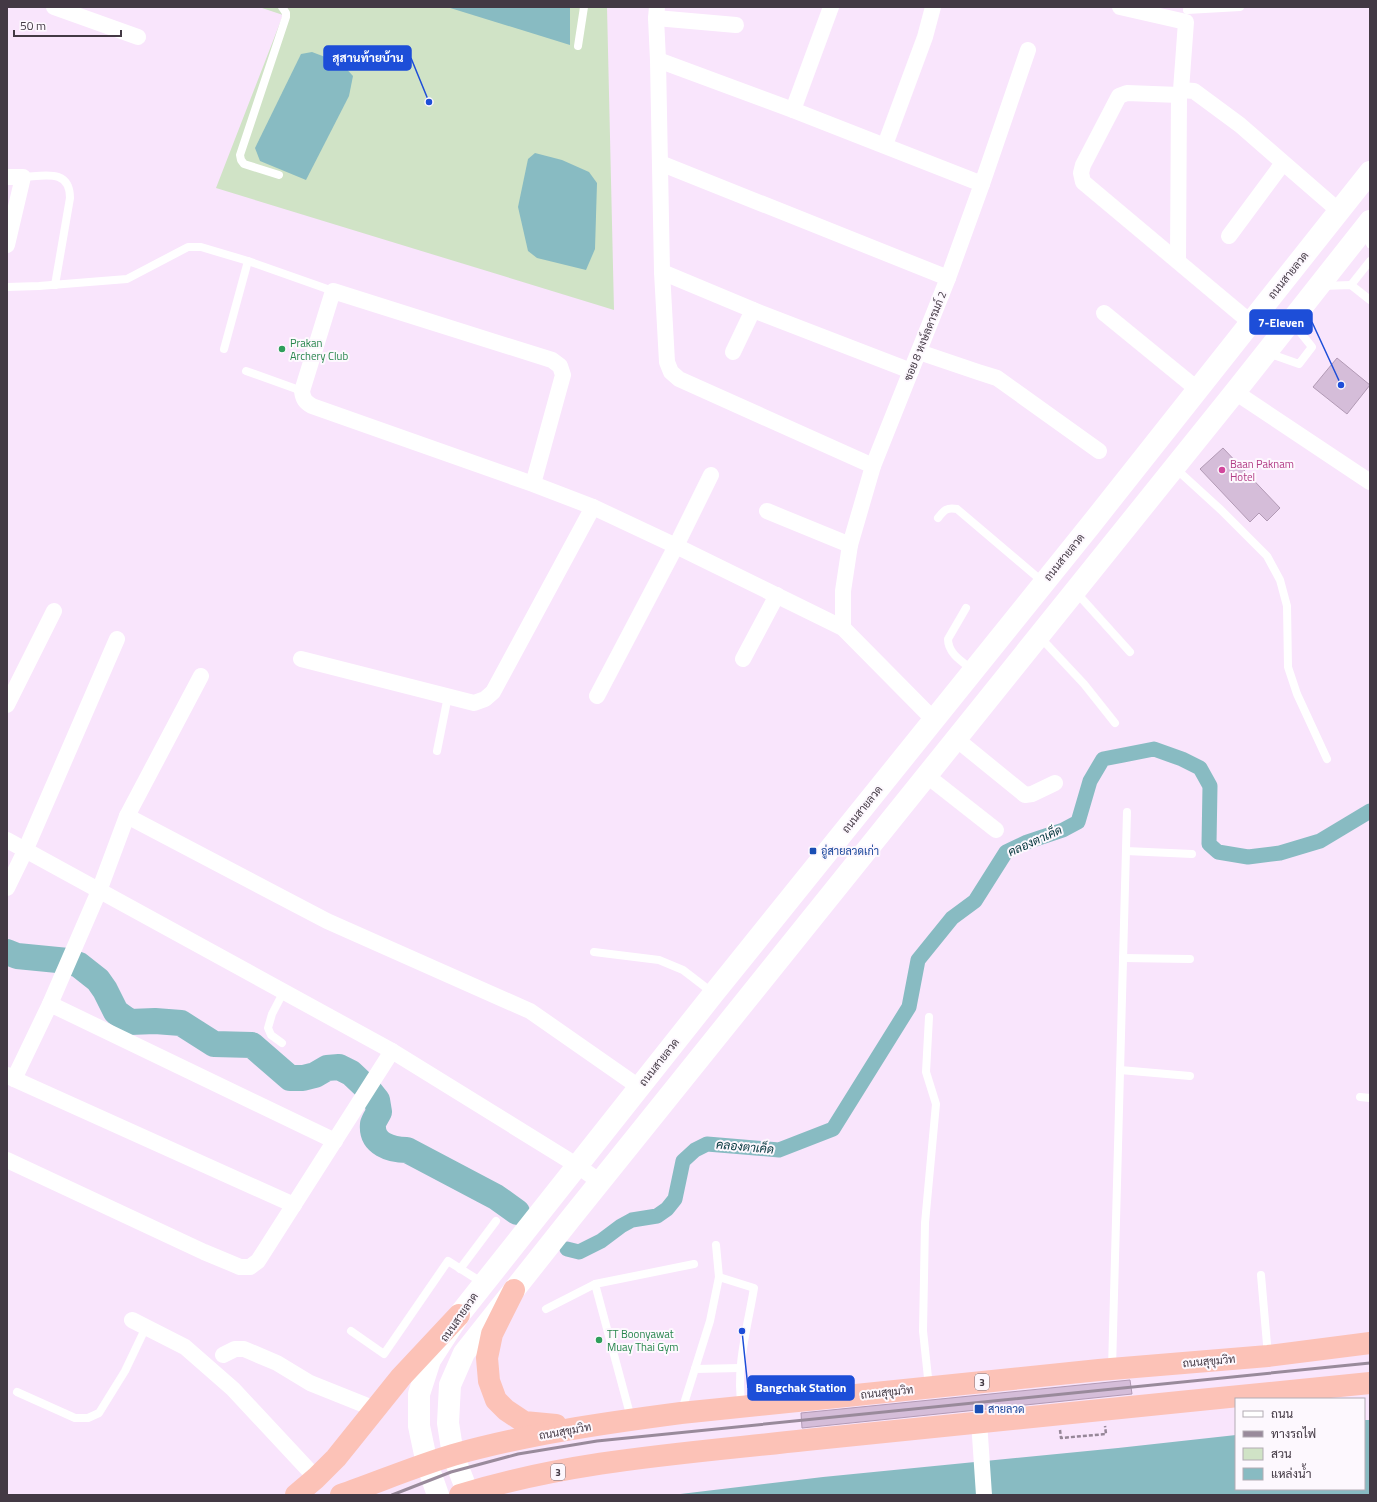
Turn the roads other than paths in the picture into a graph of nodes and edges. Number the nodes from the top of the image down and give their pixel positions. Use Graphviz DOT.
graph roads {
  1 [pos="54,7"];
  2 [pos="282,7"];
  3 [pos="584,7"];
  4 [pos="831,7"];
  5 [pos="933,7"];
  6 [pos="1120,7"];
  7 [pos="1240,7"];
  8 [pos="1187,10"];
  9 [pos="656,12"];
  10 [pos="736,25"];
  11 [pos="138,37"];
  12 [pos="578,46"];
  13 [pos="1028,50"];
  14 [pos="658,60"];
  15 [pos="1180,92"];
  16 [pos="793,110"];
  17 [pos="885,145"];
  18 [pos="660,163"];
  19 [pos="1283,163"];
  20 [pos="1370,172"];
  21 [pos="279,175"];
  22 [pos="7,177"];
  23 [pos="23,177"];
  24 [pos="982,184"];
  25 [pos="1339,211"];
  26 [pos="1368,231"];
  27 [pos="1229,236"];
  28 [pos="7,245"];
  29 [pos="248,261"];
  30 [pos="1178,261"];
  31 [pos="1370,261"];
  32 [pos="662,272"];
  33 [pos="948,278"];
  34 [pos="55,285"];
  35 [pos="1351,285"];
  36 [pos="1319,286"];
  37 [pos="7,287"];
  38 [pos="333,291"];
  39 [pos="1370,300"];
  40 [pos="753,310"];
  41 [pos="1104,313"];
  42 [pos="1250,322"];
  43 [pos="1291,322"];
  44 [pos="224,350"];
  45 [pos="733,352"];
  46 [pos="919,352"];
  47 [pos="1266,353"];
  48 [pos="246,371"];
  49 [pos="911,371"];
  50 [pos="1197,389"];
  51 [pos="302,391"];
  52 [pos="1235,392"];
  53 [pos="1100,451"];
  54 [pos="873,466"];
  55 [pos="1175,468"];
  56 [pos="711,475"];
  57 [pos="1370,482"];
  58 [pos="533,484"];
  59 [pos="593,507"];
  60 [pos="767,511"];
  61 [pos="938,518"];
  62 [pos="1089,527"];
  63 [pos="850,545"];
  64 [pos="676,546"];
  65 [pos="1110,546"];
  66 [pos="1044,582"];
  67 [pos="1074,590"];
  68 [pos="777,596"];
  69 [pos="966,608"];
  70 [pos="54,611"];
  71 [pos="843,628"];
  72 [pos="1038,636"];
  73 [pos="117,639"];
  74 [pos="1130,652"];
  75 [pos="301,659"];
  76 [pos="743,659"];
  77 [pos="973,670"];
  78 [pos="200,676"];
  79 [pos="448,696"];
  80 [pos="597,696"];
  81 [pos="7,705"];
  82 [pos="934,720"];
  83 [pos="1115,723"];
  84 [pos="955,738"];
  85 [pos="437,751"];
  86 [pos="1327,759"];
  87 [pos="926,775"];
  88 [pos="1056,783"];
  89 [pos="1127,812"];
  90 [pos="127,816"];
  91 [pos="996,830"];
  92 [pos="7,840"];
  93 [pos="25,851"];
  94 [pos="1126,851"];
  95 [pos="1192,854"];
  96 [pos="7,888"];
  97 [pos="99,891"];
  98 [pos="594,952"];
  99 [pos="1123,958"];
  100 [pos="1190,959"];
  101 [pos="284,991"];
  102 [pos="714,993"];
  103 [pos="50,1004"];
  104 [pos="929,1017"];
  105 [pos="282,1043"];
  106 [pos="392,1051"];
  107 [pos="1120,1070"];
  108 [pos="1190,1076"];
  109 [pos="10,1077"];
  110 [pos="639,1087"];
  111 [pos="1360,1097"];
  112 [pos="1370,1098"];
  113 [pos="335,1141"];
  114 [pos="7,1160"];
  115 [pos="578,1166"];
  116 [pos="600,1182"];
  117 [pos="294,1205"];
  118 [pos="496,1221"];
  119 [pos="716,1245"];
  120 [pos="694,1264"];
  121 [pos="460,1269"];
  122 [pos="1261,1275"];
  123 [pos="719,1277"];
  124 [pos="484,1284"];
  125 [pos="595,1284"];
  126 [pos="514,1290"];
  127 [pos="546,1309"];
  128 [pos="459,1315"];
  129 [pos="132,1320"];
  130 [pos="146,1327"];
  131 [pos="351,1331"];
  132 [pos="1370,1343"];
  133 [pos="223,1355"];
  134 [pos="1268,1356"];
  135 [pos="740,1368"];
  136 [pos="695,1369"];
  137 [pos="1112,1369"];
  138 [pos="1370,1383"];
  139 [pos="929,1388"];
  140 [pos="17,1392"];
  141 [pos="742,1407"];
  142 [pos="375,1409"];
  143 [pos="681,1413"];
  144 [pos="632,1419"];
  145 [pos="979,1421"];
  146 [pos="595,1425"];
  147 [pos="453,1455"];
  148 [pos="427,1464"];
  149 [pos="316,1478"];
  150 [pos="464,1494"];
  151 [pos="296,1495"];
  152 [pos="341,1495"];
  153 [pos="438,1495"];
  154 [pos="984,1495"];
  1 -- 11 [label="street"];
  2 -- 21 [label="lane"];
  3 -- 12 [label="lane"];
  4 -- 16 [label="street"];
  5 -- 17 [label="street"];
  6 -- 15 [label="street"];
  7 -- 8 [label="lane"];
  9 -- 10 [label="street"];
  9 -- 14 [label="street"];
  13 -- 24 [label="street, ซอย 8 หงษ์ลดารมภ์ 2"];
  14 -- 16 [label="street"];
  14 -- 18 [label="street"];
  15 -- 19 [label="street"];
  15 -- 30 [label="street"];
  15 -- 30 [label="street"];
  16 -- 17 [label="street"];
  17 -- 24 [label="street"];
  18 -- 32 [label="street"];
  18 -- 33 [label="street"];
  19 -- 25 [label="street"];
  19 -- 27 [label="street"];
  20 -- 25 [label="main road, ถนนสายลวด"];
  22 -- 23 [label="street"];
  23 -- 28 [label="street"];
  23 -- 34 [label="lane"];
  24 -- 33 [label="street, ซอย 8 หงษ์ลดารมภ์ 2"];
  25 -- 42 [label="main road, ถนนสายลวด"];
  26 -- 36 [label="main road"];
  29 -- 34 [label="lane"];
  29 -- 38 [label="lane"];
  29 -- 44 [label="lane"];
  30 -- 42 [label="street"];
  31 -- 35 [label="lane"];
  32 -- 40 [label="street"];
  32 -- 54 [label="street"];
  33 -- 46 [label="street, ซอย 8 หงษ์ลดารมภ์ 2"];
  34 -- 37 [label="lane"];
  35 -- 36 [label="lane"];
  35 -- 39 [label="lane"];
  36 -- 43 [label="main road"];
  38 -- 51 [label="street"];
  38 -- 58 [label="street"];
  40 -- 45 [label="street"];
  40 -- 49 [label="street"];
  41 -- 50 [label="street"];
  42 -- 50 [label="main road, ถนนสายลวด"];
  43 -- 47 [label="main road"];
  43 -- 47 [label="lane"];
  46 -- 49 [label="street, ซอย 8 หงษ์ลดารมภ์ 2"];
  46 -- 53 [label="street"];
  47 -- 52 [label="main road"];
  48 -- 51 [label="lane"];
  49 -- 54 [label="street, ซอย 8 หงษ์ลดารมภ์ 2"];
  50 -- 62 [label="main road, ถนนสายลวด"];
  51 -- 58 [label="street"];
  52 -- 55 [label="main road"];
  52 -- 57 [label="street"];
  54 -- 63 [label="street, ซอย 8 หงษ์ลดารมภ์ 2"];
  55 -- 65 [label="main road"];
  55 -- 86 [label="lane"];
  56 -- 64 [label="street"];
  58 -- 59 [label="street"];
  59 -- 64 [label="street"];
  59 -- 79 [label="street"];
  60 -- 63 [label="street"];
  61 -- 66 [label="lane"];
  62 -- 65 [label="main road"];
  62 -- 66 [label="main road, ถนนสายลวด"];
  63 -- 71 [label="street, ซอย 8 หงษ์ลดารมภ์ 2"];
  64 -- 68 [label="street"];
  64 -- 80 [label="street"];
  65 -- 67 [label="main road"];
  66 -- 77 [label="main road, ถนนสายลวด"];
  67 -- 72 [label="main road"];
  67 -- 74 [label="lane"];
  68 -- 71 [label="street"];
  68 -- 76 [label="street"];
  69 -- 77 [label="lane"];
  70 -- 81 [label="street"];
  71 -- 82 [label="street"];
  72 -- 83 [label="lane"];
  72 -- 84 [label="main road"];
  73 -- 93 [label="street"];
  75 -- 79 [label="street"];
  77 -- 82 [label="main road, ถนนสายลวด"];
  78 -- 90 [label="street"];
  79 -- 85 [label="lane"];
  82 -- 102 [label="main road, ถนนสายลวด"];
  84 -- 87 [label="main road"];
  84 -- 88 [label="street"];
  87 -- 91 [label="street"];
  87 -- 116 [label="main road"];
  89 -- 94 [label="lane"];
  90 -- 97 [label="street"];
  90 -- 110 [label="street"];
  92 -- 93 [label="street"];
  93 -- 96 [label="street"];
  93 -- 97 [label="street"];
  94 -- 95 [label="lane"];
  94 -- 99 [label="lane"];
  97 -- 101 [label="street"];
  97 -- 103 [label="street"];
  98 -- 102 [label="lane"];
  99 -- 100 [label="lane"];
  99 -- 107 [label="lane"];
  101 -- 105 [label="lane"];
  101 -- 106 [label="street"];
  102 -- 110 [label="main road, ถนนสายลวด"];
  103 -- 109 [label="street"];
  103 -- 113 [label="street"];
  104 -- 139 [label="lane"];
  106 -- 113 [label="street"];
  106 -- 115 [label="street"];
  107 -- 108 [label="lane"];
  107 -- 137 [label="lane"];
  109 -- 117 [label="street"];
  110 -- 115 [label="main road, ถนนสายลวด"];
  111 -- 112 [label="lane"];
  113 -- 117 [label="street"];
  114 -- 117 [label="street"];
  115 -- 116 [label="street"];
  115 -- 124 [label="main road, ถนนสายลวด"];
  116 -- 126 [label="main road"];
  118 -- 121 [label="lane"];
  119 -- 123 [label="lane"];
  120 -- 125 [label="lane"];
  121 -- 124 [label="lane"];
  121 -- 131 [label="lane"];
  122 -- 134 [label="lane"];
  123 -- 135 [label="lane"];
  123 -- 136 [label="lane"];
  124 -- 128 [label="main road, ถนนสายลวด"];
  125 -- 127 [label="lane"];
  125 -- 144 [label="lane"];
  126 -- 146 [label="highway"];
  126 -- 147 [label="main road"];
  128 -- 142 [label="highway"];
  128 -- 148 [label="main road, ถนนสายลวด"];
  129 -- 130 [label="street"];
  130 -- 140 [label="lane"];
  130 -- 149 [label="street"];
  132 -- 134 [label="highway, ถนนสุขุมวิท / 3"];
  133 -- 142 [label="street"];
  134 -- 137 [label="highway, ถนนสุขุมวิท / 3"];
  135 -- 136 [label="lane"];
  135 -- 141 [label="lane"];
  136 -- 143 [label="lane"];
  137 -- 139 [label="highway, ถนนสุขุมวิท / 3"];
  138 -- 145 [label="highway, 3"];
  139 -- 141 [label="highway, ถนนสุขุมวิท / 3"];
  141 -- 143 [label="highway, ถนนสุขุมวิท / 3"];
  142 -- 149 [label="highway"];
  143 -- 144 [label="highway, ถนนสุขุมวิท / 3"];
  144 -- 146 [label="highway, ถนนสุขุมวิท / 3"];
  145 -- 150 [label="highway, 3"];
  145 -- 154 [label="street"];
  146 -- 147 [label="highway, ถนนสุขุมวิท / 3"];
  147 -- 148 [label="highway, ถนนสุขุมวิท / 3"];
  147 -- 150 [label="main road"];
  148 -- 152 [label="highway, ถนนสุขุมวิท / 3"];
  148 -- 153 [label="main road, ถนนสายลวด"];
  149 -- 151 [label="highway"];
}
